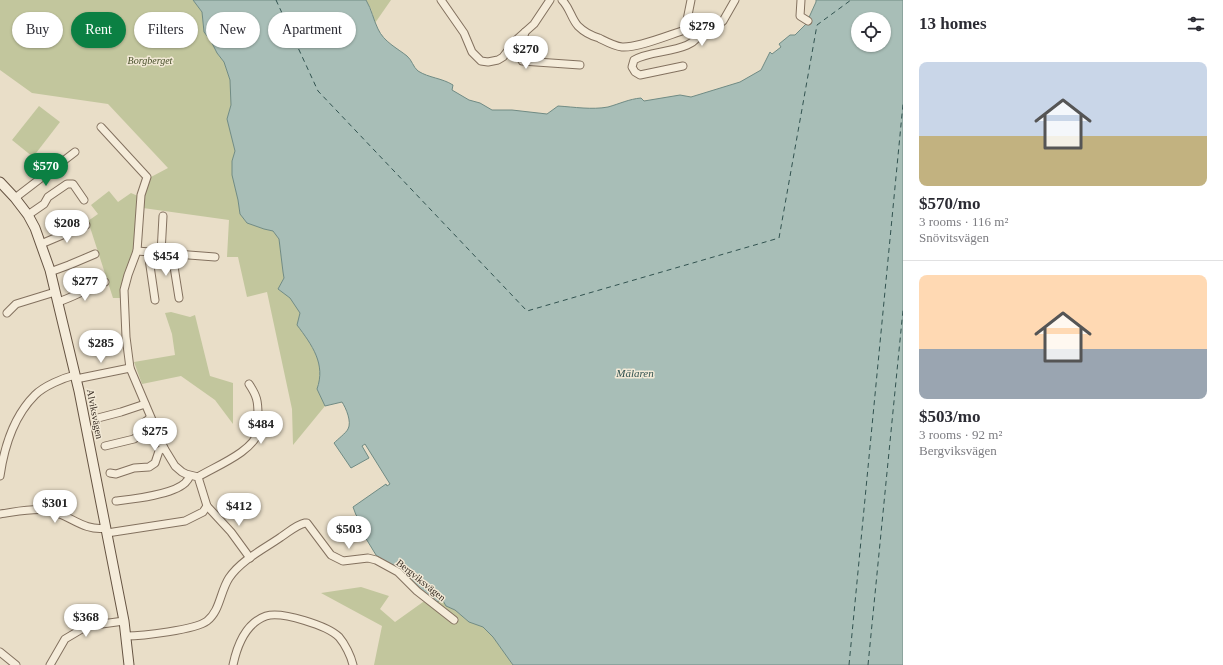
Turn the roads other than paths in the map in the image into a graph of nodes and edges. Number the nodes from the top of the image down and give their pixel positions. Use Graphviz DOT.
graph roads {
  1 [pos="441,0"];
  2 [pos="550,0"];
  3 [pos="562,0"];
  4 [pos="691,0"];
  5 [pos="735,0"];
  6 [pos="802,0"];
  7 [pos="808,21"];
  8 [pos="703,28"];
  9 [pos="526,30"];
  10 [pos="685,30"];
  11 [pos="580,65"];
  12 [pos="683,66"];
  13 [pos="101,127"];
  14 [pos="74,152"];
  15 [pos="0,182"];
  16 [pos="15,198"];
  17 [pos="84,200"];
  18 [pos="28,215"];
  19 [pos="163,216"];
  20 [pos="86,225"];
  21 [pos="41,244"];
  22 [pos="137,251"];
  23 [pos="148,252"];
  24 [pos="162,253"];
  25 [pos="95,254"];
  26 [pos="172,254"];
  27 [pos="215,257"];
  28 [pos="50,272"];
  29 [pos="105,282"];
  30 [pos="55,292"];
  31 [pos="179,298"];
  32 [pos="155,300"];
  33 [pos="58,302"];
  34 [pos="7,313"];
  35 [pos="130,368"];
  36 [pos="76,377"];
  37 [pos="249,384"];
  38 [pos="145,404"];
  39 [pos="98,418"];
  40 [pos="150,418"];
  41 [pos="105,446"];
  42 [pos="164,448"];
  43 [pos="110,473"];
  44 [pos="0,476"];
  45 [pos="190,476"];
  46 [pos="198,477"];
  47 [pos="116,501"];
  48 [pos="207,506"];
  49 [pos="0,514"];
  50 [pos="106,531"];
  51 [pos="250,558"];
  52 [pos="454,620"];
  53 [pos="124,621"];
  54 [pos="126,636"];
  55 [pos="0,652"];
  56 [pos="16,665"];
  57 [pos="50,665"];
  58 [pos="129,665"];
  59 [pos="233,665"];
  60 [pos="353,665"];
  1 -- 9 [label="street"];
  2 -- 9 [label="street"];
  3 -- 10 [label="street"];
  4 -- 10 [label="street"];
  5 -- 8 [label="street"];
  6 -- 7 [label="street"];
  8 -- 10 [label="street"];
  8 -- 12 [label="street"];
  9 -- 11 [label="street"];
  13 -- 22 [label="street"];
  14 -- 16 [label="street"];
  15 -- 16 [label="street, Alviksvägen"];
  16 -- 18 [label="street, Alviksvägen"];
  17 -- 18 [label="street"];
  18 -- 21 [label="street, Alviksvägen"];
  19 -- 24 [label="street"];
  20 -- 21 [label="street"];
  21 -- 28 [label="street, Alviksvägen"];
  22 -- 23 [label="street"];
  22 -- 35 [label="street"];
  23 -- 24 [label="street"];
  23 -- 32 [label="street"];
  24 -- 26 [label="street"];
  25 -- 28 [label="street"];
  26 -- 27 [label="street"];
  26 -- 31 [label="street"];
  28 -- 30 [label="street, Alviksvägen"];
  29 -- 33 [label="street"];
  30 -- 33 [label="street, Alviksvägen"];
  30 -- 34 [label="street"];
  33 -- 36 [label="street, Alviksvägen"];
  35 -- 36 [label="street"];
  35 -- 38 [label="street"];
  36 -- 44 [label="street"];
  36 -- 50 [label="street, Alviksvägen"];
  37 -- 46 [label="street"];
  38 -- 39 [label="street"];
  38 -- 40 [label="street"];
  40 -- 41 [label="street"];
  40 -- 42 [label="street"];
  42 -- 43 [label="street"];
  42 -- 45 [label="street"];
  45 -- 46 [label="street"];
  45 -- 47 [label="street"];
  46 -- 48 [label="street"];
  48 -- 50 [label="street"];
  48 -- 51 [label="street"];
  49 -- 50 [label="street"];
  50 -- 53 [label="street, Alviksvägen"];
  51 -- 52 [label="street, Bergviksvägen"];
  51 -- 54 [label="street, Bergviksvägen"];
  53 -- 54 [label="street, Alviksvägen"];
  53 -- 57 [label="street"];
  54 -- 58 [label="street, Alviksvägen"];
  55 -- 56 [label="street"];
  59 -- 60 [label="street"];
}
